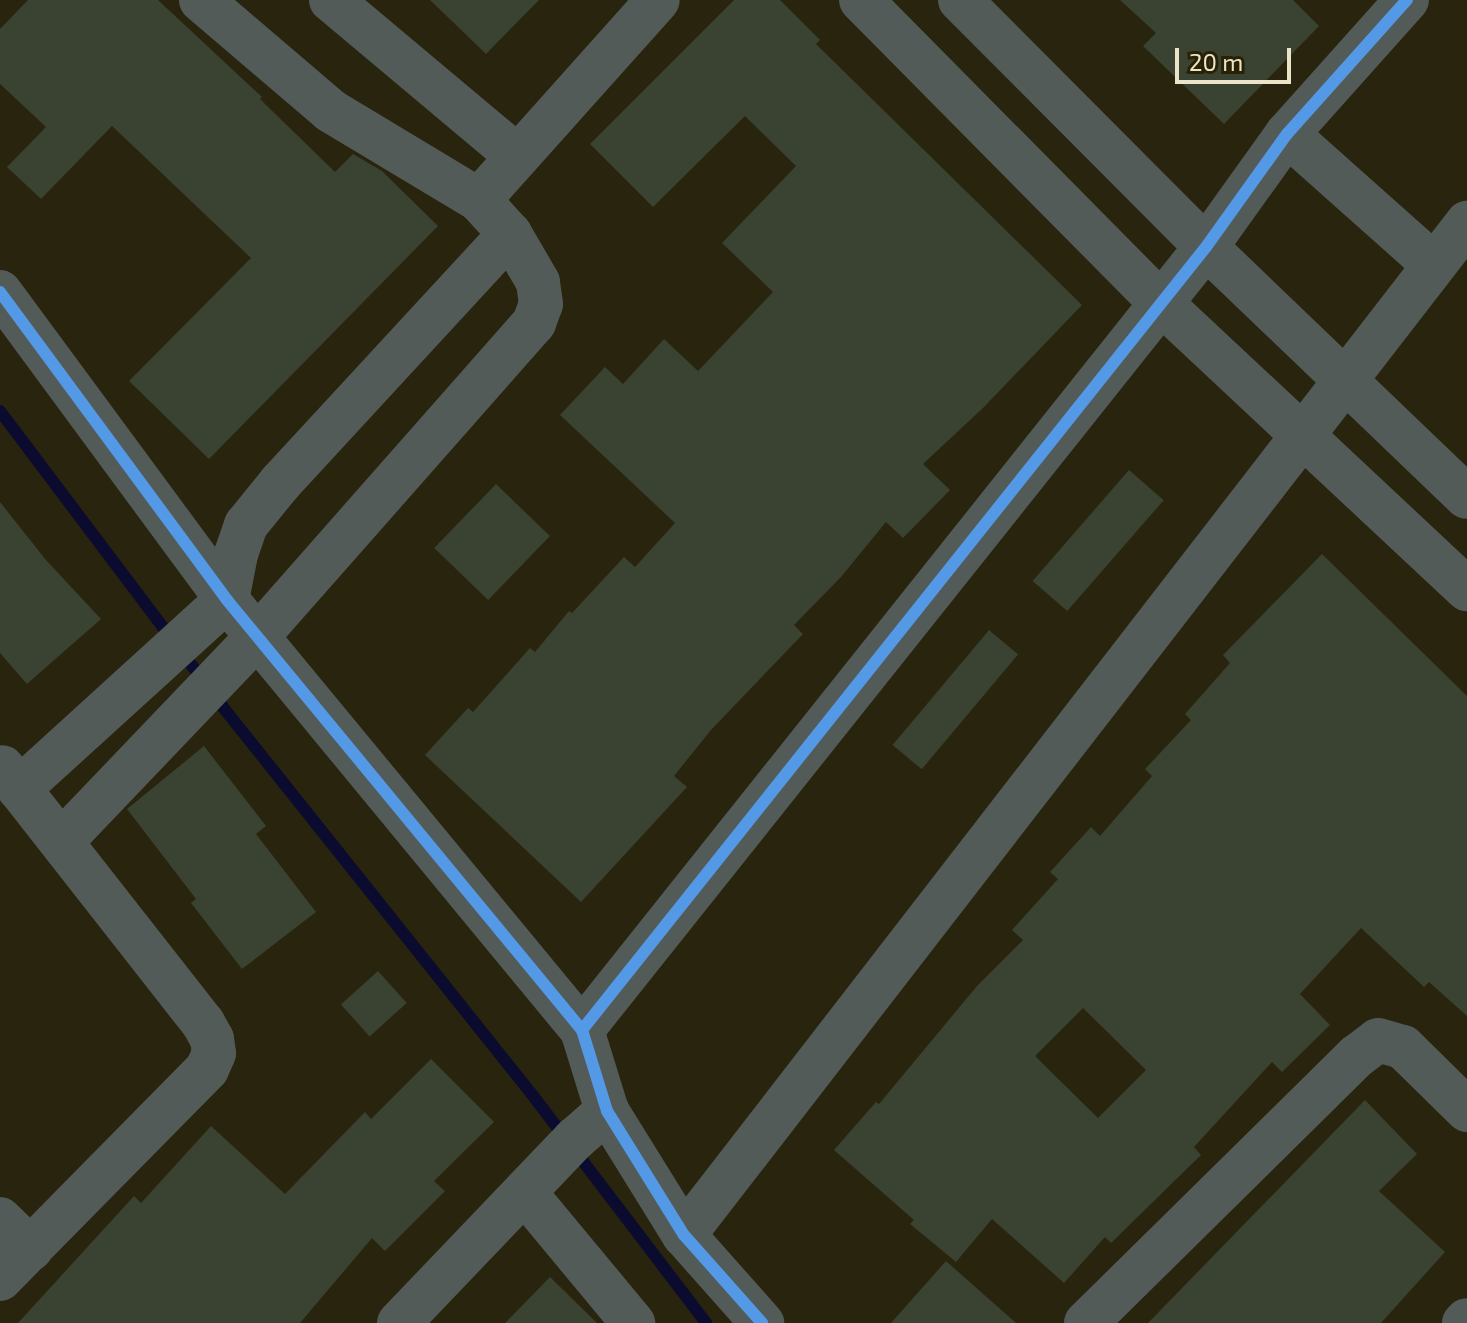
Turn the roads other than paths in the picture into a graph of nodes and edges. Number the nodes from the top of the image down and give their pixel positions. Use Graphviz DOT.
graph roads {
  1 [pos="201,0"];
  2 [pos="331,0"];
  3 [pos="658,0"];
  4 [pos="861,0"];
  5 [pos="960,0"];
  6 [pos="1407,0"];
  7 [pos="1287,134"];
  8 [pos="516,155"];
  9 [pos="479,200"];
  10 [pos="1467,223"];
  11 [pos="510,234"];
  12 [pos="1206,247"];
  13 [pos="1434,265"];
  14 [pos="0,292"];
  15 [pos="1161,303"];
  16 [pos="1346,380"];
  17 [pos="1304,435"];
  18 [pos="1467,497"];
  19 [pos="1467,589"];
  20 [pos="227,600"];
  21 [pos="257,637"];
  22 [pos="10,777"];
  23 [pos="62,841"];
  24 [pos="582,1030"];
  25 [pos="1467,1110"];
  26 [pos="607,1111"];
  27 [pos="531,1187"];
  28 [pos="0,1219"];
  29 [pos="684,1235"];
  30 [pos="31,1249"];
  31 [pos="0,1279"];
  32 [pos="399,1323"];
  33 [pos="633,1323"];
  34 [pos="762,1323"];
  35 [pos="1086,1323"];
  1 -- 9 [label="street"];
  2 -- 8 [label="street"];
  3 -- 8 [label="street"];
  4 -- 15 [label="street"];
  5 -- 12 [label="street"];
  6 -- 7 [label="street"];
  7 -- 12 [label="street"];
  7 -- 13 [label="street"];
  8 -- 9 [label="street"];
  9 -- 11 [label="street"];
  10 -- 13 [label="street"];
  11 -- 20 [label="street"];
  11 -- 21 [label="street"];
  12 -- 15 [label="street"];
  12 -- 16 [label="street"];
  13 -- 16 [label="street"];
  14 -- 20 [label="street"];
  15 -- 17 [label="street"];
  15 -- 24 [label="street"];
  16 -- 17 [label="street"];
  16 -- 18 [label="street"];
  17 -- 19 [label="street"];
  17 -- 29 [label="street"];
  20 -- 21 [label="street"];
  20 -- 22 [label="street"];
  21 -- 23 [label="street"];
  21 -- 24 [label="street"];
  22 -- 23 [label="street"];
  23 -- 30 [label="street"];
  24 -- 26 [label="street"];
  25 -- 35 [label="street"];
  26 -- 27 [label="street"];
  26 -- 29 [label="street"];
  27 -- 32 [label="street"];
  27 -- 33 [label="street"];
  28 -- 30 [label="street"];
  29 -- 34 [label="street"];
  30 -- 31 [label="street"];
}
